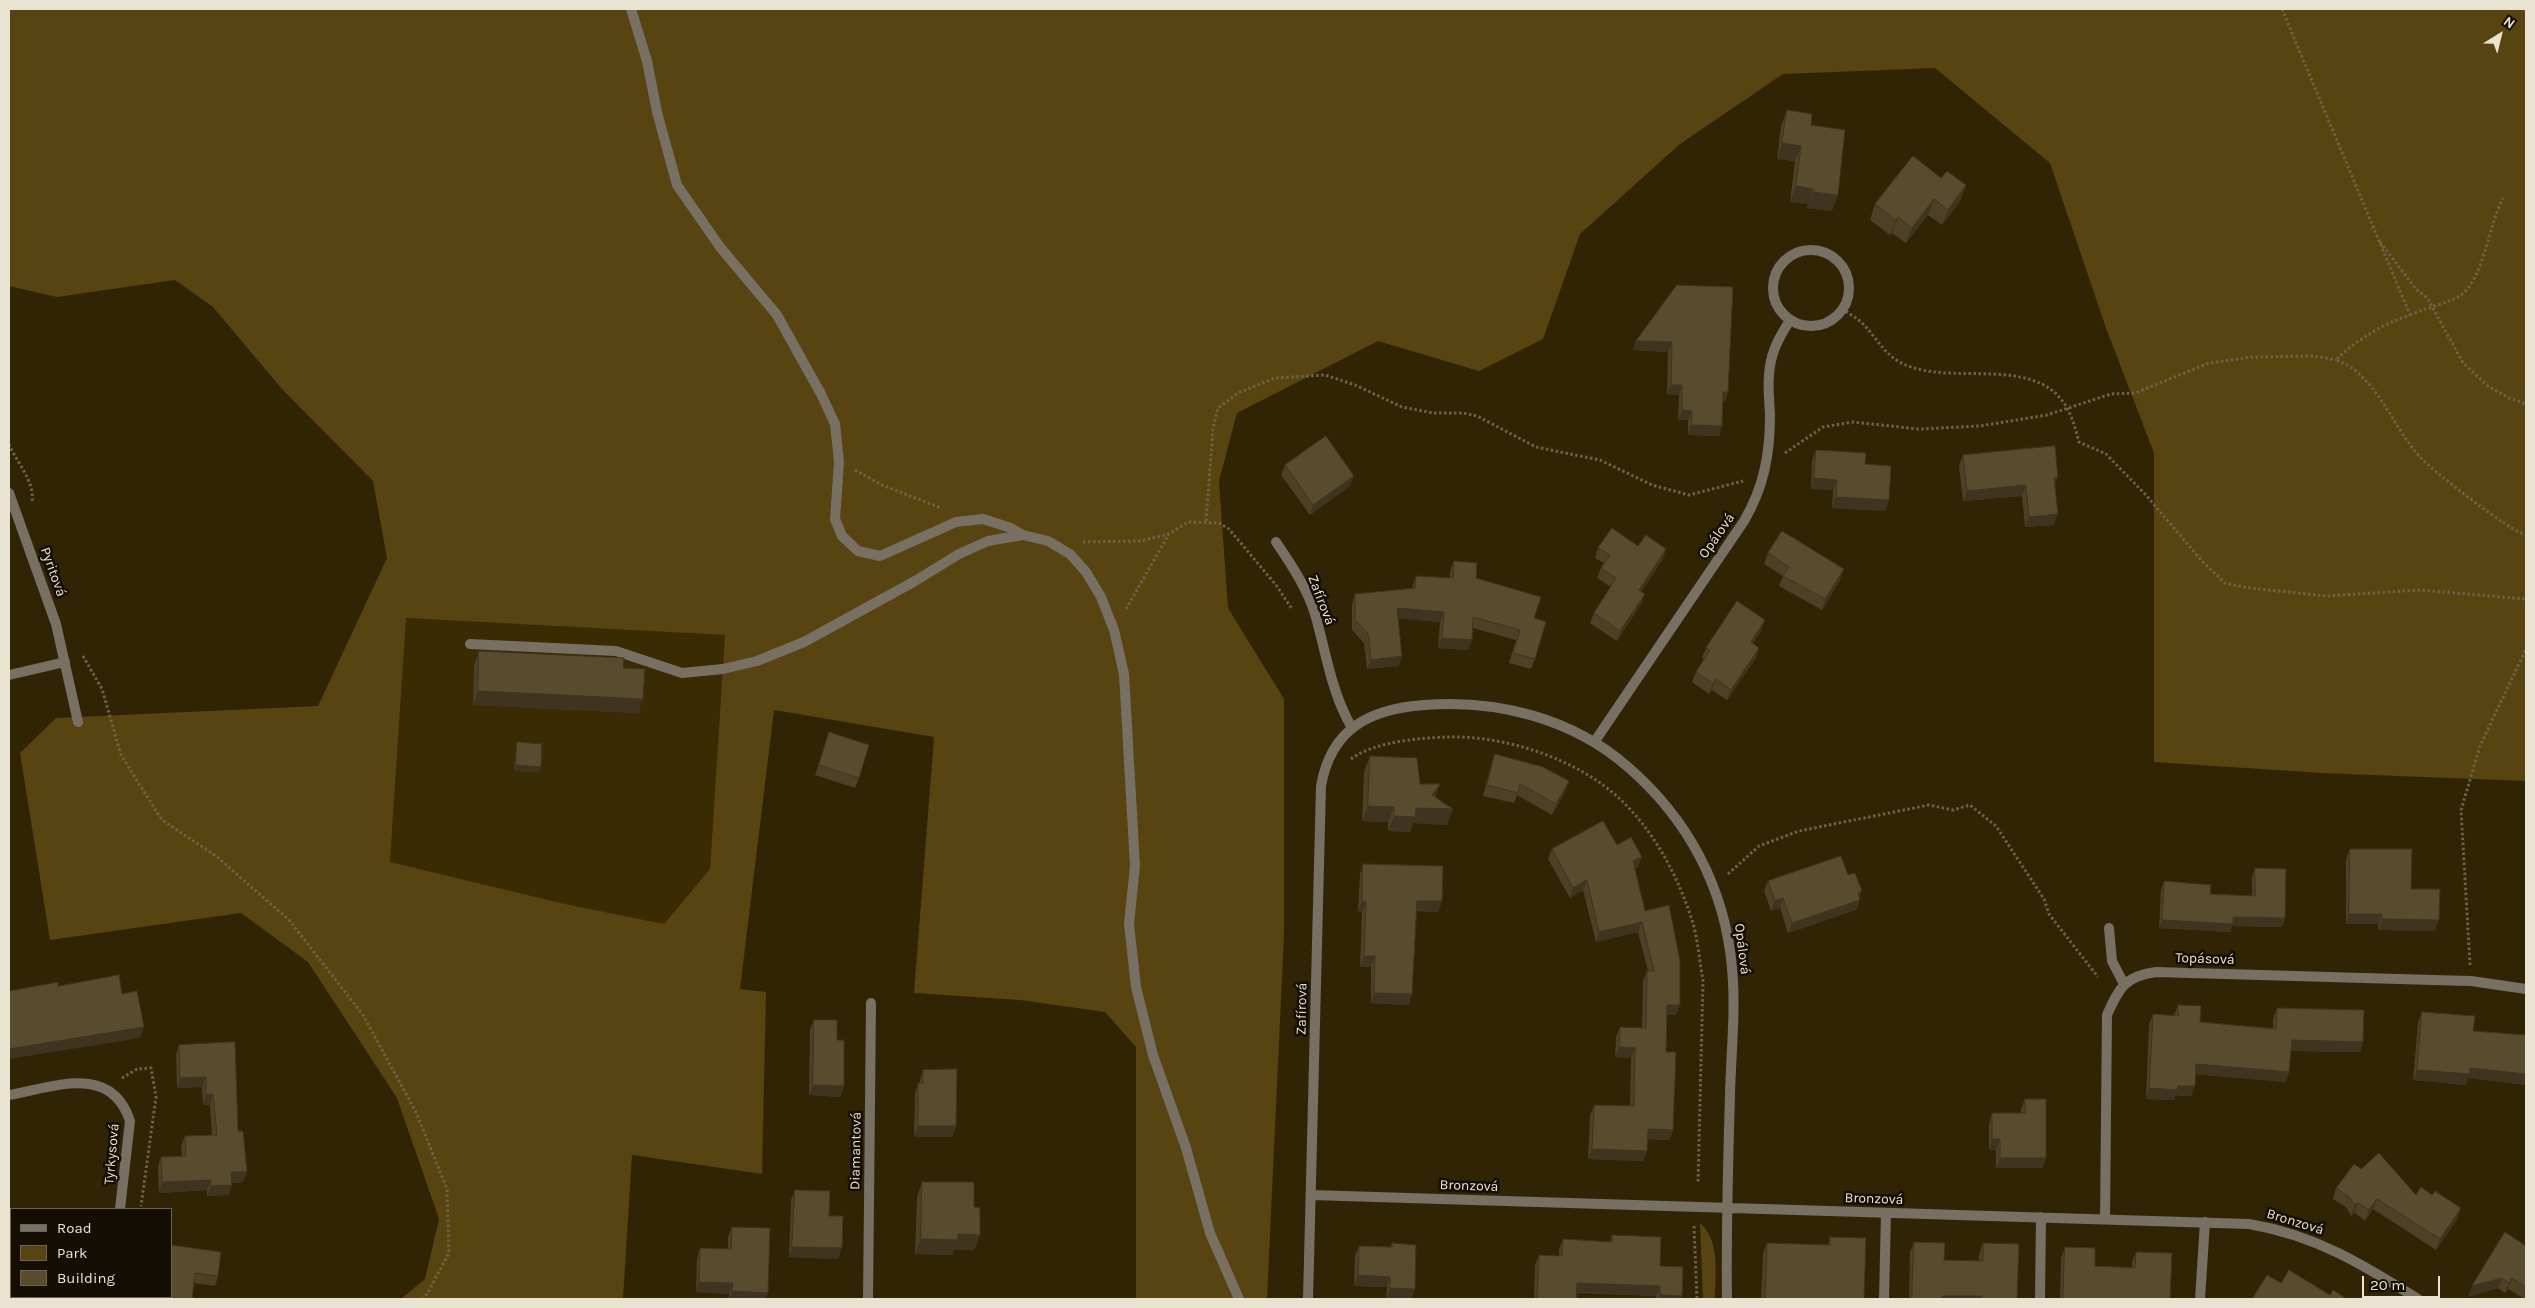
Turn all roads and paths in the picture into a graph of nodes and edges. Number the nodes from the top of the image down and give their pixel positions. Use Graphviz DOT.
graph roads {
  1 [pos="631,9"];
  2 [pos="2282,9"];
  3 [pos="2503,198"];
  4 [pos="2379,240"];
  5 [pos="2432,306"];
  6 [pos="1842,308"];
  7 [pos="2410,315"];
  8 [pos="1790,320"];
  9 [pos="2336,360"];
  10 [pos="2526,404"];
  11 [pos="2068,408"];
  12 [pos="839,462"];
  13 [pos="1765,476"];
  14 [pos="9,493"];
  15 [pos="948,510"];
  16 [pos="1206,522"];
  17 [pos="1169,534"];
  18 [pos="1023,535"];
  19 [pos="2526,535"];
  20 [pos="1048,541"];
  21 [pos="1276,542"];
  22 [pos="2526,599"];
  23 [pos="1298,618"];
  24 [pos="1114,630"];
  25 [pos="470,644"];
  26 [pos="2526,649"];
  27 [pos="79,650"];
  28 [pos="65,662"];
  29 [pos="9,675"];
  30 [pos="1466,704"];
  31 [pos="78,722"];
  32 [pos="1352,728"];
  33 [pos="1595,741"];
  34 [pos="1346,764"];
  35 [pos="1716,890"];
  36 [pos="2109,928"];
  37 [pos="2471,981"];
  38 [pos="2124,984"];
  39 [pos="2526,989"];
  40 [pos="2114,998"];
  41 [pos="872,1003"];
  42 [pos="9,1095"];
  43 [pos="1698,1183"];
  44 [pos="1311,1195"];
  45 [pos="1727,1207"];
  46 [pos="120,1208"];
  47 [pos="1886,1213"];
  48 [pos="2041,1217"];
  49 [pos="2105,1219"];
  50 [pos="2205,1222"];
  51 [pos="1694,1226"];
  52 [pos="422,1299"];
  53 [pos="868,1299"];
  54 [pos="1239,1299"];
  55 [pos="1308,1299"];
  56 [pos="1697,1299"];
  57 [pos="1727,1299"];
  58 [pos="1884,1299"];
  59 [pos="2040,1299"];
  60 [pos="2200,1299"];
  61 [pos="2418,1299"];
  1 -- 12 [label="street"];
  2 -- 4 [label="path"];
  3 -- 5 [label="path"];
  4 -- 5 [label="path"];
  4 -- 7 [label="path"];
  5 -- 7 [label="path"];
  5 -- 10 [label="path"];
  6 -- 8 [label="street"];
  6 -- 8 [label="street"];
  6 -- 11 [label="path"];
  7 -- 9 [label="path"];
  8 -- 13 [label="street, Opálová"];
  9 -- 11 [label="path"];
  9 -- 19 [label="path"];
  11 -- 13 [label="path"];
  11 -- 22 [label="path"];
  12 -- 15 [label="path"];
  12 -- 18 [label="street"];
  13 -- 16 [label="path"];
  13 -- 33 [label="street, Opálová"];
  14 -- 28 [label="street, Pyritová"];
  16 -- 17 [label="path"];
  16 -- 23 [label="path"];
  17 -- 20 [label="path"];
  17 -- 24 [label="path"];
  18 -- 20 [label="street"];
  18 -- 25 [label="street"];
  20 -- 24 [label="street"];
  21 -- 32 [label="street, Zafírová"];
  24 -- 54 [label="street"];
  26 -- 37 [label="path"];
  27 -- 52 [label="path"];
  28 -- 29 [label="street"];
  28 -- 31 [label="street, Pyritová"];
  30 -- 32 [label="street, Zafírová"];
  30 -- 33 [label="street, Opálová"];
  32 -- 44 [label="street, Zafírová"];
  33 -- 35 [label="street, Opálová"];
  34 -- 43 [label="path"];
  35 -- 40 [label="path"];
  35 -- 45 [label="street, Opálová"];
  36 -- 38 [label="street"];
  37 -- 38 [label="street, Topásová"];
  37 -- 39 [label="street, Topásová"];
  38 -- 40 [label="street, Topásová"];
  40 -- 49 [label="street, Topásová"];
  41 -- 53 [label="street, Diamantová"];
  42 -- 46 [label="street, Tyrkysová"];
  44 -- 45 [label="street, Bronzová"];
  44 -- 55 [label="street, Zafírová"];
  45 -- 47 [label="street, Bronzová"];
  45 -- 57 [label="street, Opálová"];
  47 -- 48 [label="street, Bronzová"];
  47 -- 58 [label="street"];
  48 -- 49 [label="street, Bronzová"];
  48 -- 59 [label="street"];
  49 -- 50 [label="street, Bronzová"];
  50 -- 60 [label="street"];
  50 -- 61 [label="street, Bronzová"];
  51 -- 56 [label="path"];
}
